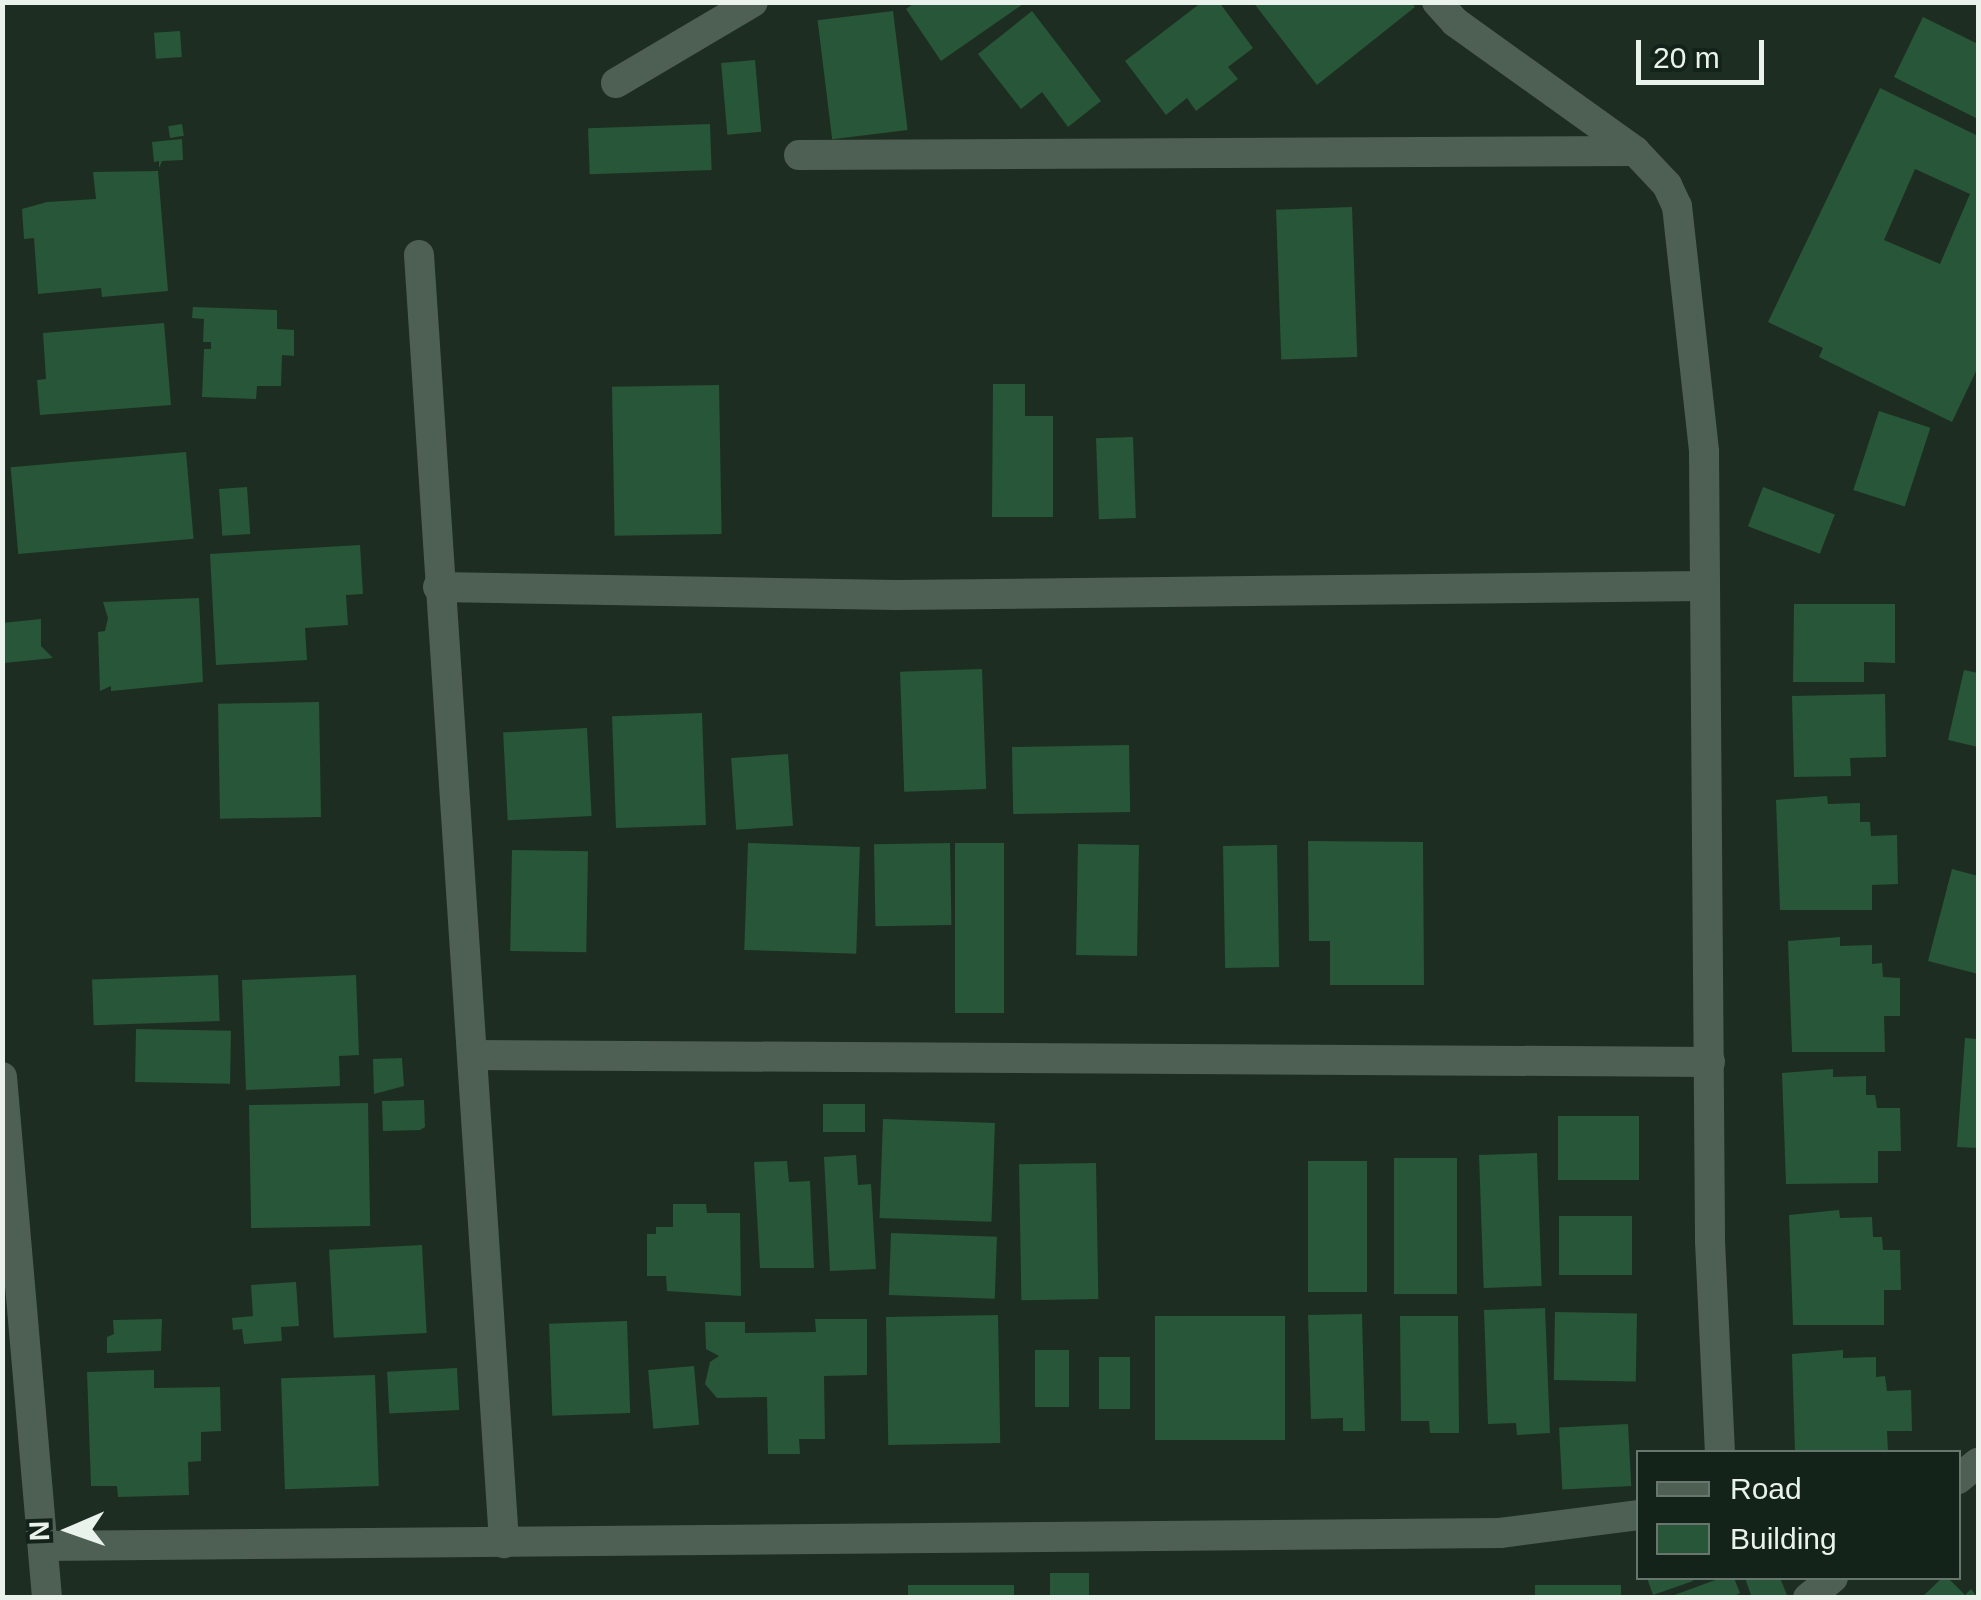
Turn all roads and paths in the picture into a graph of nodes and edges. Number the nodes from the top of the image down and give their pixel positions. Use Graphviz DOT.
graph roads {
  1 [pos="753,2"];
  2 [pos="1436,2"];
  3 [pos="616,83"];
  4 [pos="1635,151"];
  5 [pos="798,155"];
  6 [pos="418,255"];
  7 [pos="438,586"];
  8 [pos="1704,586"];
  9 [pos="473,1055"];
  10 [pos="1710,1062"];
  11 [pos="2,1078"];
  12 [pos="1720,1450"];
  13 [pos="1636,1515"];
  14 [pos="504,1543"];
  15 [pos="44,1546"];
  16 [pos="1830,1580"];
  17 [pos="47,1598"];
  18 [pos="1808,1598"];
  1 -- 3 [label="street"];
  2 -- 4 [label="street"];
  4 -- 5 [label="street"];
  4 -- 8 [label="street"];
  6 -- 7 [label="street"];
  7 -- 8 [label="street"];
  7 -- 9 [label="street"];
  8 -- 10 [label="street"];
  9 -- 10 [label="street"];
  9 -- 14 [label="street"];
  10 -- 12 [label="street"];
  11 -- 15 [label="street"];
  13 -- 14 [label="street"];
  14 -- 15 [label="street"];
  15 -- 17 [label="street"];
  16 -- 18 [label="street"];
}
